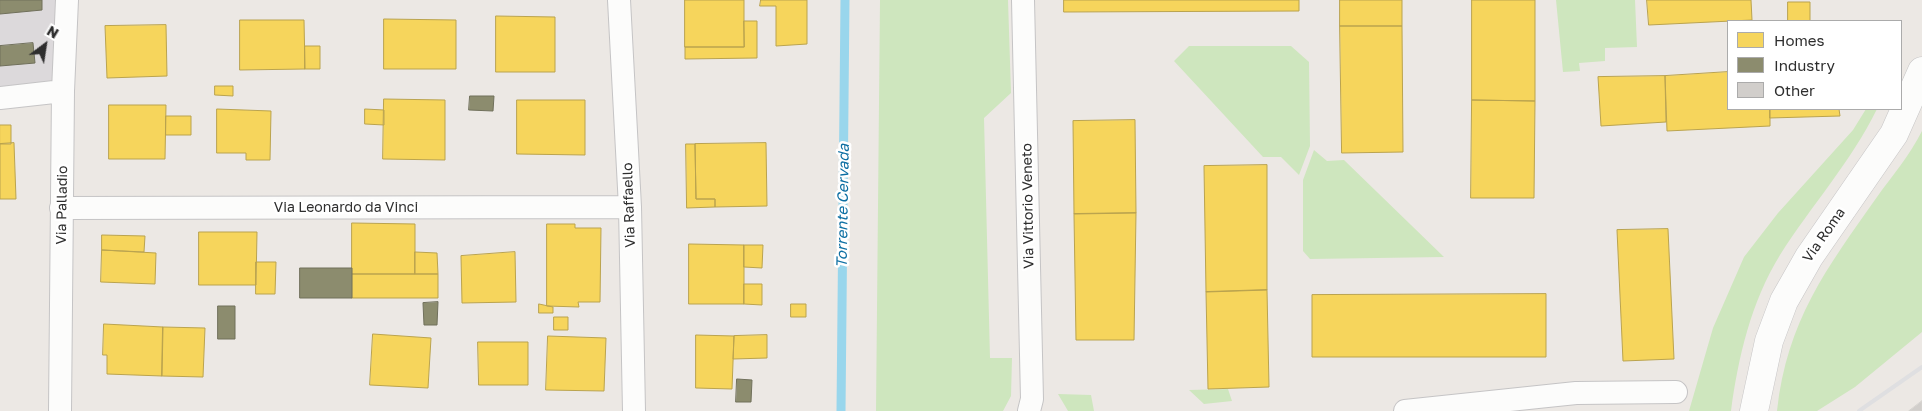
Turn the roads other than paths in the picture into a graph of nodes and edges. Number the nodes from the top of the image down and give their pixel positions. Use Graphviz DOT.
graph roads {
  1 [pos="67,0"];
  2 [pos="619,0"];
  3 [pos="1023,0"];
  4 [pos="1922,71"];
  5 [pos="63,91"];
  6 [pos="0,98"];
  7 [pos="61,208"];
  8 [pos="630,208"];
  9 [pos="1676,392"];
  10 [pos="60,411"];
  11 [pos="634,411"];
  12 [pos="1029,411"];
  13 [pos="1405,411"];
  14 [pos="1754,411"];
  1 -- 5 [label="street, Via Palladio"];
  2 -- 8 [label="street, Via Raffaello"];
  3 -- 12 [label="street, Via Vittorio Veneto"];
  4 -- 14 [label="street, Via Roma"];
  5 -- 6 [label="street"];
  5 -- 7 [label="street, Via Palladio"];
  7 -- 8 [label="street, Via Leonardo da Vinci"];
  7 -- 10 [label="street, Via Palladio"];
  8 -- 11 [label="street, Via Raffaello"];
  9 -- 13 [label="street"];
}
